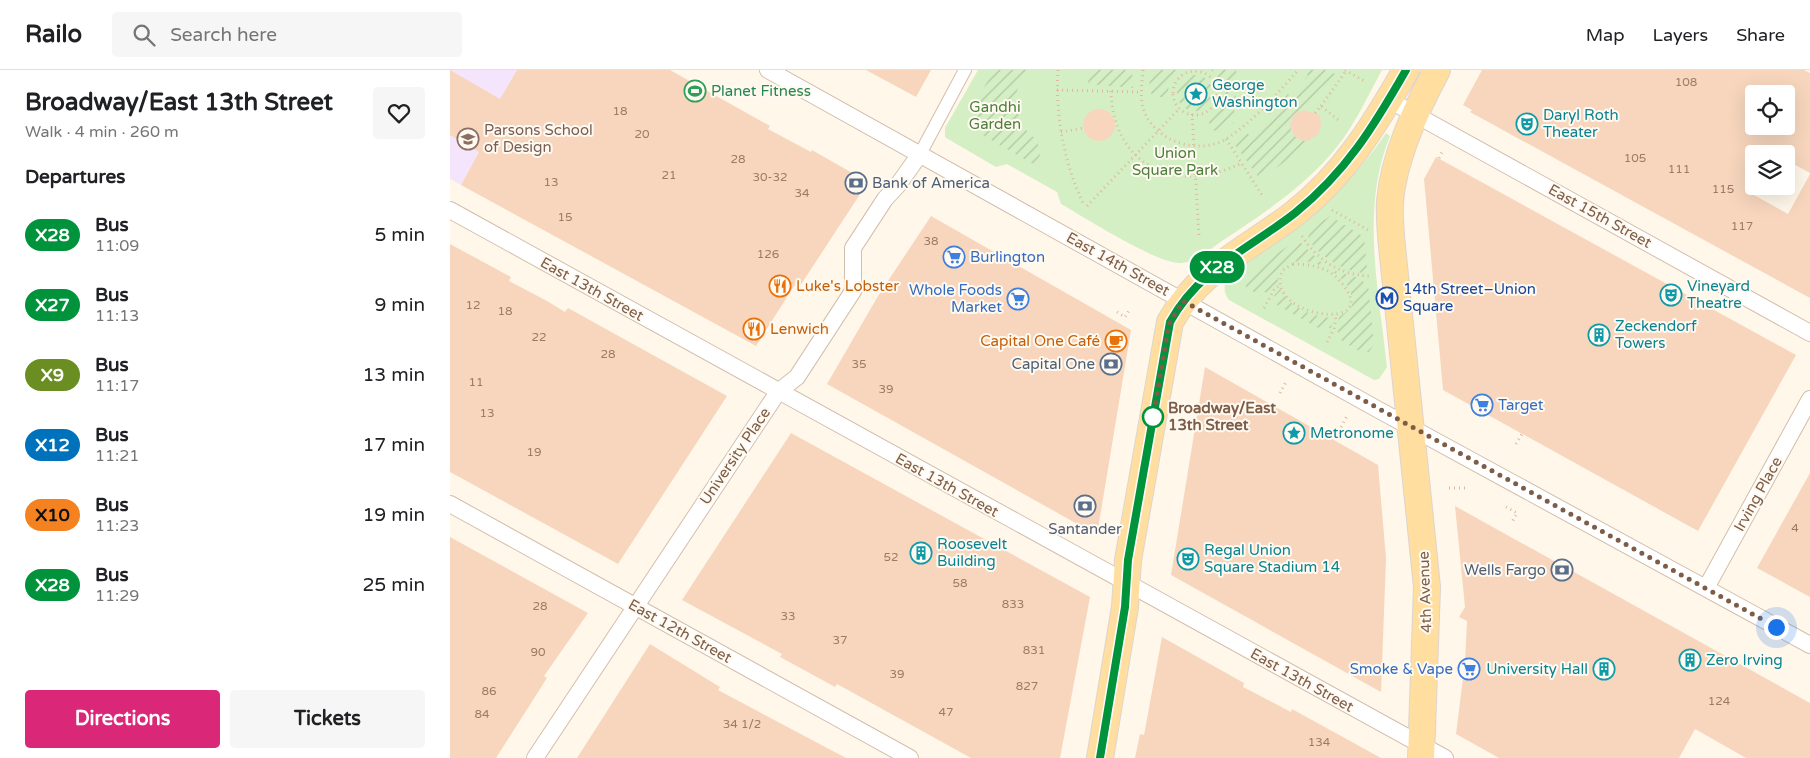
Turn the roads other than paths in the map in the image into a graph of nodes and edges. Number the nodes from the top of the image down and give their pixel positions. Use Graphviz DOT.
graph roads {
  1 [pos="768,70"];
  2 [pos="964,70"];
  3 [pos="1406,70"];
  4 [pos="1437,70"];
  5 [pos="1389,100"];
  6 [pos="1416,114"];
  7 [pos="920,154"];
  8 [pos="450,210"];
  9 [pos="1183,301"];
  10 [pos="1810,333"];
  11 [pos="778,392"];
  12 [pos="1810,399"];
  13 [pos="1411,427"];
  14 [pos="450,504"];
  15 [pos="1126,584"];
  16 [pos="1706,588"];
  17 [pos="634,605"];
  18 [pos="1810,644"];
  19 [pos="1422,752"];
  20 [pos="535,758"];
  21 [pos="910,758"];
  22 [pos="1100,758"];
  23 [pos="1445,758"];
  1 -- 7 [label="street, East 14th Street"];
  2 -- 7 [label="street"];
  3 -- 5 [label="main road"];
  4 -- 6 [label="main road, 4th Avenue"];
  5 -- 6 [label="street, East 15th Street"];
  5 -- 9 [label="main road"];
  6 -- 10 [label="street, East 15th Street"];
  6 -- 13 [label="main road, 4th Avenue"];
  7 -- 9 [label="street, East 14th Street"];
  7 -- 11 [label="street, University Place"];
  8 -- 11 [label="street, East 13th Street"];
  9 -- 13 [label="street, East 14th Street"];
  9 -- 15 [label="main road"];
  11 -- 15 [label="street, East 13th Street"];
  11 -- 17 [label="street, University Place"];
  12 -- 16 [label="street, Irving Place"];
  13 -- 16 [label="street, East 14th Street"];
  13 -- 19 [label="main road, 4th Avenue"];
  14 -- 17 [label="street, East 12th Street"];
  15 -- 19 [label="street, East 13th Street"];
  15 -- 22 [label="main road"];
  16 -- 18 [label="street, East 14th Street"];
  17 -- 20 [label="street, University Place"];
  17 -- 21 [label="street, East 12th Street"];
  19 -- 23 [label="street, East 13th Street"];
}
